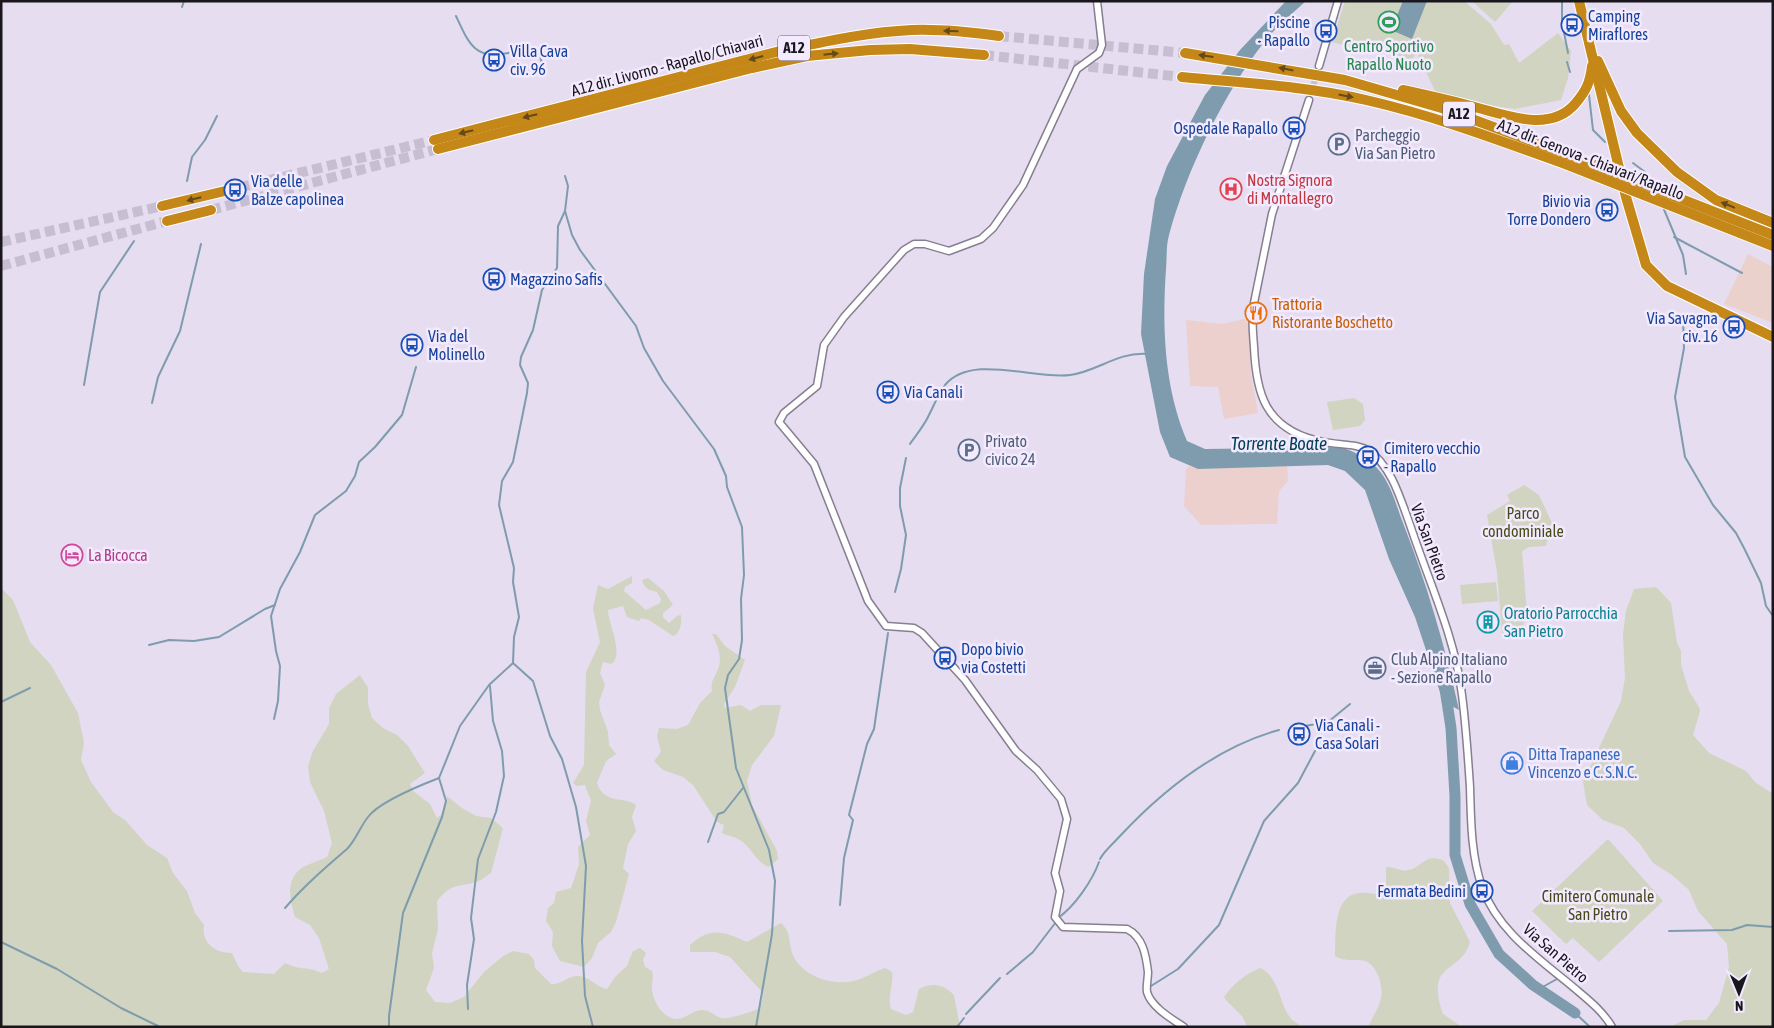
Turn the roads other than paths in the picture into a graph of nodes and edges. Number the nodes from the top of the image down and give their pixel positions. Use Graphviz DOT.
graph roads {
  1 [pos="1097,1"];
  2 [pos="1338,1"];
  3 [pos="1579,1"];
  4 [pos="1582,1"];
  5 [pos="999,36"];
  6 [pos="1185,53"];
  7 [pos="984,55"];
  8 [pos="1596,61"];
  9 [pos="1318,66"];
  10 [pos="1182,78"];
  11 [pos="1345,80"];
  12 [pos="1309,100"];
  13 [pos="595,104"];
  14 [pos="436,145"];
  15 [pos="1569,160"];
  16 [pos="225,191"];
  17 [pos="162,206"];
  18 [pos="211,210"];
  19 [pos="167,221"];
  20 [pos="1773,223"];
  21 [pos="1773,234"];
  22 [pos="1773,246"];
  23 [pos="1773,333"];
  24 [pos="1773,337"];
  25 [pos="1184,1027"];
  26 [pos="1612,1027"];
  1 -- 25 [label="street"];
  2 -- 9 [label="street"];
  3 -- 8 [label="highway"];
  4 -- 8 [label="highway"];
  5 -- 13 [label="highway, A12 dir. Livorno - Rapallo/Chiavari / A12, one-way"];
  11 -- 6 [label="highway, A12, one-way"];
  13 -- 7 [label="highway, A12, one-way"];
  8 -- 11 [label="highway"];
  20 -- 8 [label="highway, one-way"];
  8 -- 23 [label="highway"];
  8 -- 24 [label="highway"];
  10 -- 15 [label="highway, A12 dir. Genova - Chiavari/Rapallo / A12, one-way"];
  11 -- 15 [label="highway, A12"];
  12 -- 26 [label="street, Via San Pietro"];
  13 -- 14 [label="highway, A12"];
  15 -- 21 [label="highway, A12, bridge"];
  15 -- 22 [label="highway, A12 dir. Genova - Chiavari/Rapallo / A12, bridge"];
  16 -- 17 [label="highway, one-way"];
  18 -- 19 [label="highway"];
}
